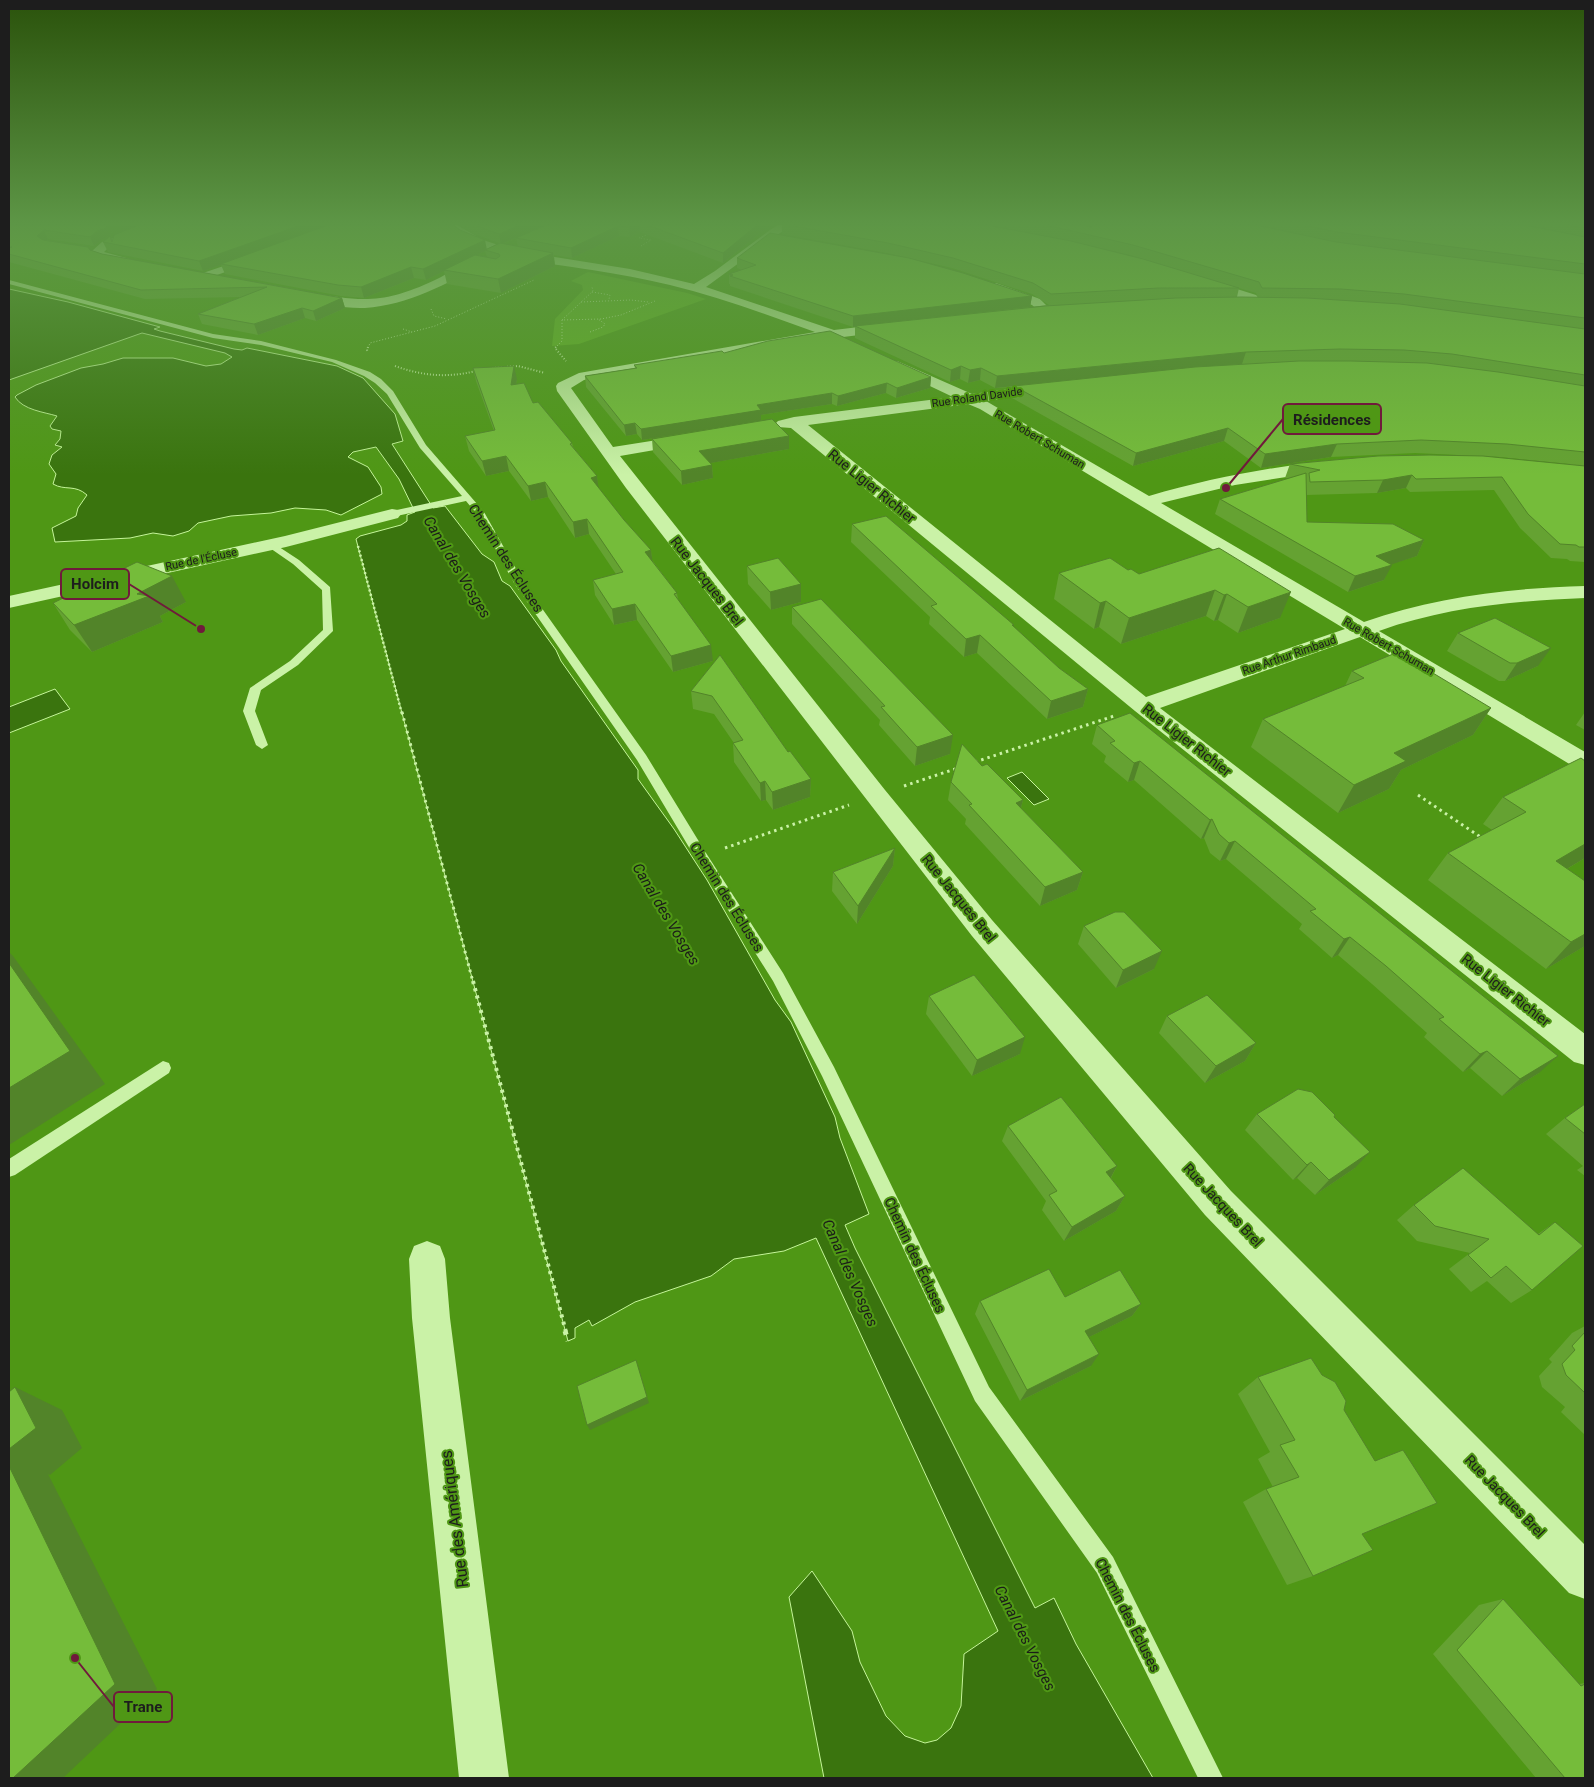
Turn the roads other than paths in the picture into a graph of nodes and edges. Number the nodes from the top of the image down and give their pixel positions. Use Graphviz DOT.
graph roads {
  1 [pos="109,308"];
  2 [pos="754,308"];
  3 [pos="1048,308"];
  4 [pos="1030,312"];
  5 [pos="902,326"];
  6 [pos="845,340"];
  7 [pos="882,357"];
  8 [pos="1069,385"];
  9 [pos="966,398"];
  10 [pos="794,422"];
  11 [pos="764,427"];
  12 [pos="706,437"];
  13 [pos="609,454"];
  14 [pos="1345,464"];
  15 [pos="466,498"];
  16 [pos="1146,502"];
  17 [pos="392,514"];
  18 [pos="270,544"];
  19 [pos="1585,592"];
  20 [pos="9,602"];
  21 [pos="1361,630"];
  22 [pos="1143,706"];
  23 [pos="262,745"];
  24 [pos="1585,762"];
  25 [pos="1585,1052"];
  26 [pos="164,1068"];
  27 [pos="9,1169"];
  28 [pos="427,1259"];
  29 [pos="1585,1578"];
  30 [pos="484,1778"];
  31 [pos="1211,1778"];
  1 -- 15 [label="lane, Chemin des Écluses"];
  2 -- 6 [label="street"];
  3 -- 4 [label="street"];
  5 -- 6 [label="street"];
  6 -- 13 [label="street, Rue Jacques Brel"];
  7 -- 9 [label="street, Rue Robert Schuman"];
  8 -- 9 [label="street, Rue Roland Davide"];
  9 -- 10 [label="street, Rue Roland Davide"];
  9 -- 16 [label="street, Rue Robert Schuman"];
  10 -- 11 [label="street, Rue Roland Davide"];
  10 -- 22 [label="street, Rue Ligier Richier"];
  12 -- 13 [label="street"];
  13 -- 29 [label="street, Rue Jacques Brel"];
  14 -- 16 [label="street"];
  15 -- 17 [label="lane"];
  15 -- 31 [label="lane, Chemin des Écluses"];
  16 -- 21 [label="street, Rue Robert Schuman"];
  17 -- 18 [label="street, Rue de l'Écluse"];
  18 -- 20 [label="street, Rue de l'Écluse"];
  18 -- 23 [label="lane"];
  19 -- 21 [label="street, Rue Arthur Rimbaud"];
  21 -- 22 [label="street, Rue Arthur Rimbaud"];
  21 -- 24 [label="street, Rue Robert Schuman"];
  22 -- 25 [label="street, Rue Ligier Richier"];
  26 -- 27 [label="lane"];
  28 -- 30 [label="street, Rue des Amériques"];
}
